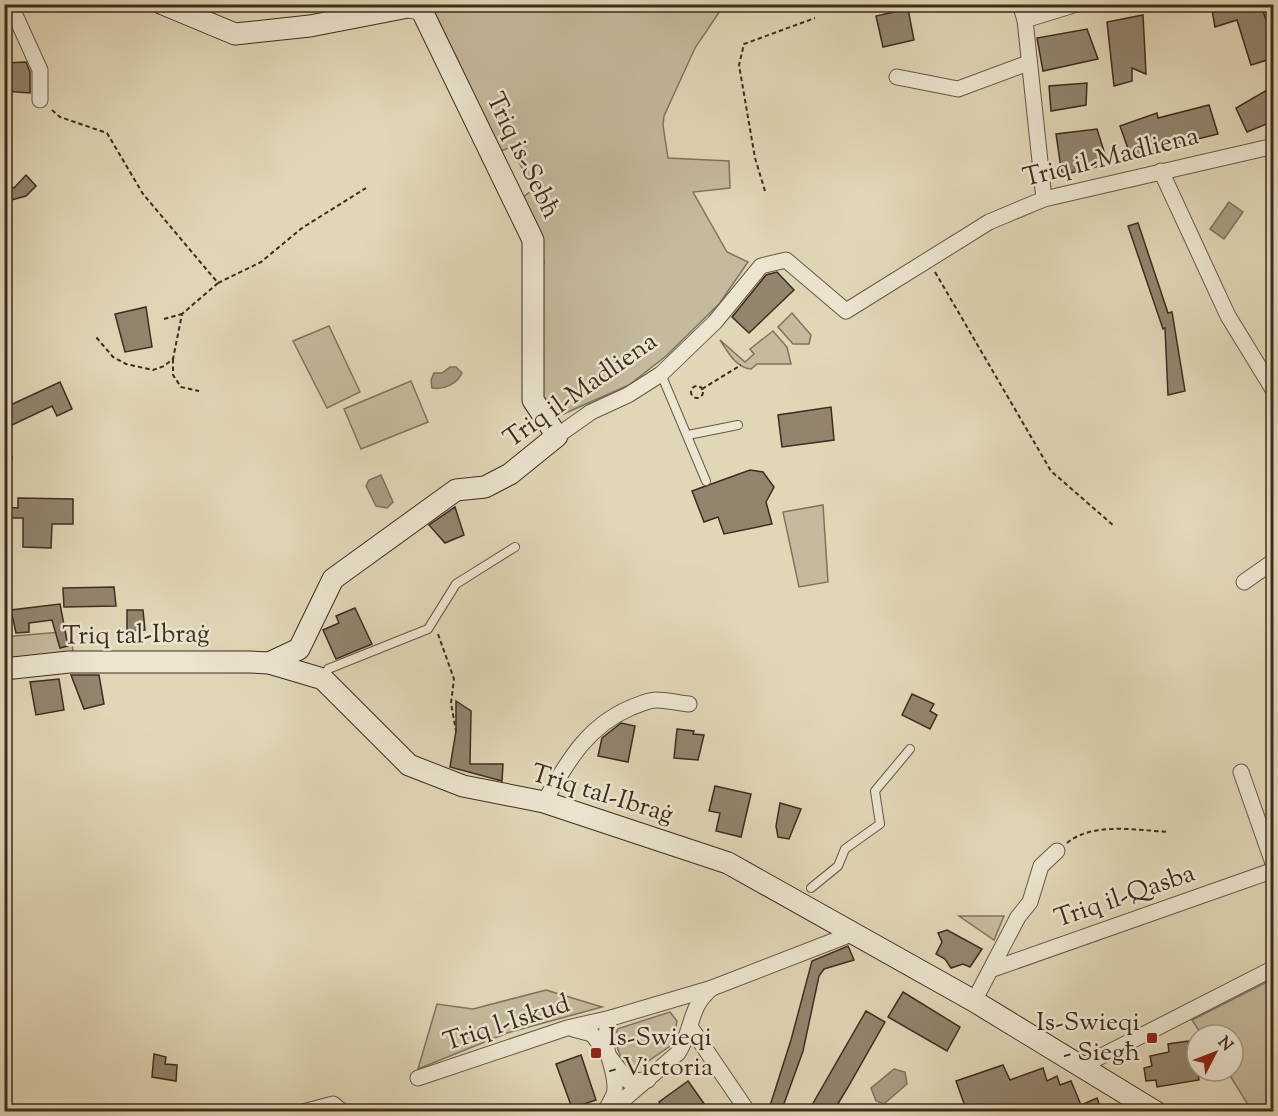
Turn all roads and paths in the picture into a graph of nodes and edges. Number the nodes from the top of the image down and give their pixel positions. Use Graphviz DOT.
graph roads {
  1 [pos="10,4"];
  2 [pos="163,4"];
  3 [pos="1020,4"];
  4 [pos="1077,4"];
  5 [pos="815,18"];
  6 [pos="1025,20"];
  7 [pos="1028,63"];
  8 [pos="897,77"];
  9 [pos="40,100"];
  10 [pos="1274,146"];
  11 [pos="1161,171"];
  12 [pos="366,188"];
  13 [pos="765,191"];
  14 [pos="1044,199"];
  15 [pos="928,259"];
  16 [pos="218,283"];
  17 [pos="182,314"];
  18 [pos="164,319"];
  19 [pos="96,337"];
  20 [pos="173,359"];
  21 [pos="741,365"];
  22 [pos="661,374"];
  23 [pos="702,389"];
  24 [pos="199,390"];
  25 [pos="1274,391"];
  26 [pos="738,425"];
  27 [pos="688,435"];
  28 [pos="556,436"];
  29 [pos="4,448"];
  30 [pos="4,461"];
  31 [pos="706,481"];
  32 [pos="1114,526"];
  33 [pos="516,547"];
  34 [pos="1274,561"];
  35 [pos="1244,582"];
  36 [pos="433,620"];
  37 [pos="299,649"];
  38 [pos="269,663"];
  39 [pos="4,669"];
  40 [pos="323,679"];
  41 [pos="689,704"];
  42 [pos="456,731"];
  43 [pos="910,749"];
  44 [pos="1241,772"];
  45 [pos="544,802"];
  46 [pos="1168,832"];
  47 [pos="1058,851"];
  48 [pos="1274,868"];
  49 [pos="811,888"];
  50 [pos="854,933"];
  51 [pos="1274,968"];
  52 [pos="993,969"];
  53 [pos="712,988"];
  54 [pos="974,1001"];
  55 [pos="669,1002"];
  56 [pos="611,1018"];
  57 [pos="691,1022"];
  58 [pos="567,1028"];
  59 [pos="678,1053"];
  60 [pos="608,1056"];
  61 [pos="715,1066"];
  62 [pos="1082,1066"];
  63 [pos="418,1078"];
  64 [pos="648,1080"];
  65 [pos="303,1112"];
  66 [pos="343,1112"];
  67 [pos="607,1112"];
  68 [pos="748,1112"];
  69 [pos="1156,1112"];
  1 -- 9 [label="street"];
  2 -- 28 [label="main road, Triq is-Sebħ"];
  3 -- 6 [label="street"];
  4 -- 6 [label="street"];
  5 -- 13 [label="path"];
  6 -- 7 [label="street"];
  7 -- 8 [label="street"];
  7 -- 14 [label="street"];
  9 -- 16 [label="path"];
  10 -- 11 [label="street, Triq il-Madliena"];
  11 -- 14 [label="street, Triq il-Madliena"];
  11 -- 25 [label="street"];
  12 -- 16 [label="path"];
  14 -- 15 [label="street, Triq il-Madliena"];
  15 -- 22 [label="street, Triq il-Madliena"];
  15 -- 32 [label="path"];
  16 -- 17 [label="path"];
  17 -- 18 [label="path"];
  17 -- 20 [label="path"];
  19 -- 20 [label="path"];
  20 -- 24 [label="path"];
  21 -- 23 [label="path"];
  22 -- 27 [label="lane"];
  22 -- 28 [label="street, Triq il-Madliena"];
  23 -- 23 [label="path"];
  26 -- 27 [label="lane"];
  27 -- 31 [label="lane"];
  28 -- 37 [label="main road, Triq il-Madliena"];
  29 -- 30 [label="lane"];
  33 -- 36 [label="lane"];
  34 -- 35 [label="street"];
  36 -- 40 [label="lane"];
  36 -- 42 [label="path"];
  37 -- 38 [label="main road"];
  37 -- 40 [label="main road"];
  38 -- 39 [label="main road, Triq tal-Ibraġ"];
  38 -- 40 [label="main road, Triq tal-Ibraġ"];
  40 -- 45 [label="main road, Triq tal-Ibraġ"];
  41 -- 45 [label="street"];
  43 -- 49 [label="lane"];
  44 -- 48 [label="street"];
  45 -- 50 [label="main road, Triq tal-Ibraġ"];
  46 -- 47 [label="path"];
  47 -- 52 [label="street"];
  48 -- 52 [label="street, Triq il-Qasba"];
  50 -- 53 [label="street, Triq l-Iskud"];
  50 -- 54 [label="main road, Triq tal-Ibraġ"];
  51 -- 62 [label="street"];
  52 -- 54 [label="street"];
  53 -- 55 [label="street, Triq l-Iskud"];
  53 -- 57 [label="street"];
  54 -- 62 [label="main road, Triq tal-Ibraġ"];
  55 -- 56 [label="street, Triq l-Iskud"];
  55 -- 57 [label="street"];
  56 -- 58 [label="street, Triq l-Iskud"];
  56 -- 60 [label="street, Triq l-Iskud"];
  57 -- 59 [label="street"];
  57 -- 61 [label="street"];
  58 -- 60 [label="street"];
  58 -- 63 [label="street, Triq l-Iskud"];
  59 -- 61 [label="street"];
  59 -- 64 [label="street"];
  60 -- 64 [label="street"];
  60 -- 67 [label="street, Triq l-Iskud"];
  61 -- 68 [label="street"];
  62 -- 69 [label="main road, Triq tal-Ibraġ"];
  64 -- 67 [label="street"];
  65 -- 66 [label="street"];
}
